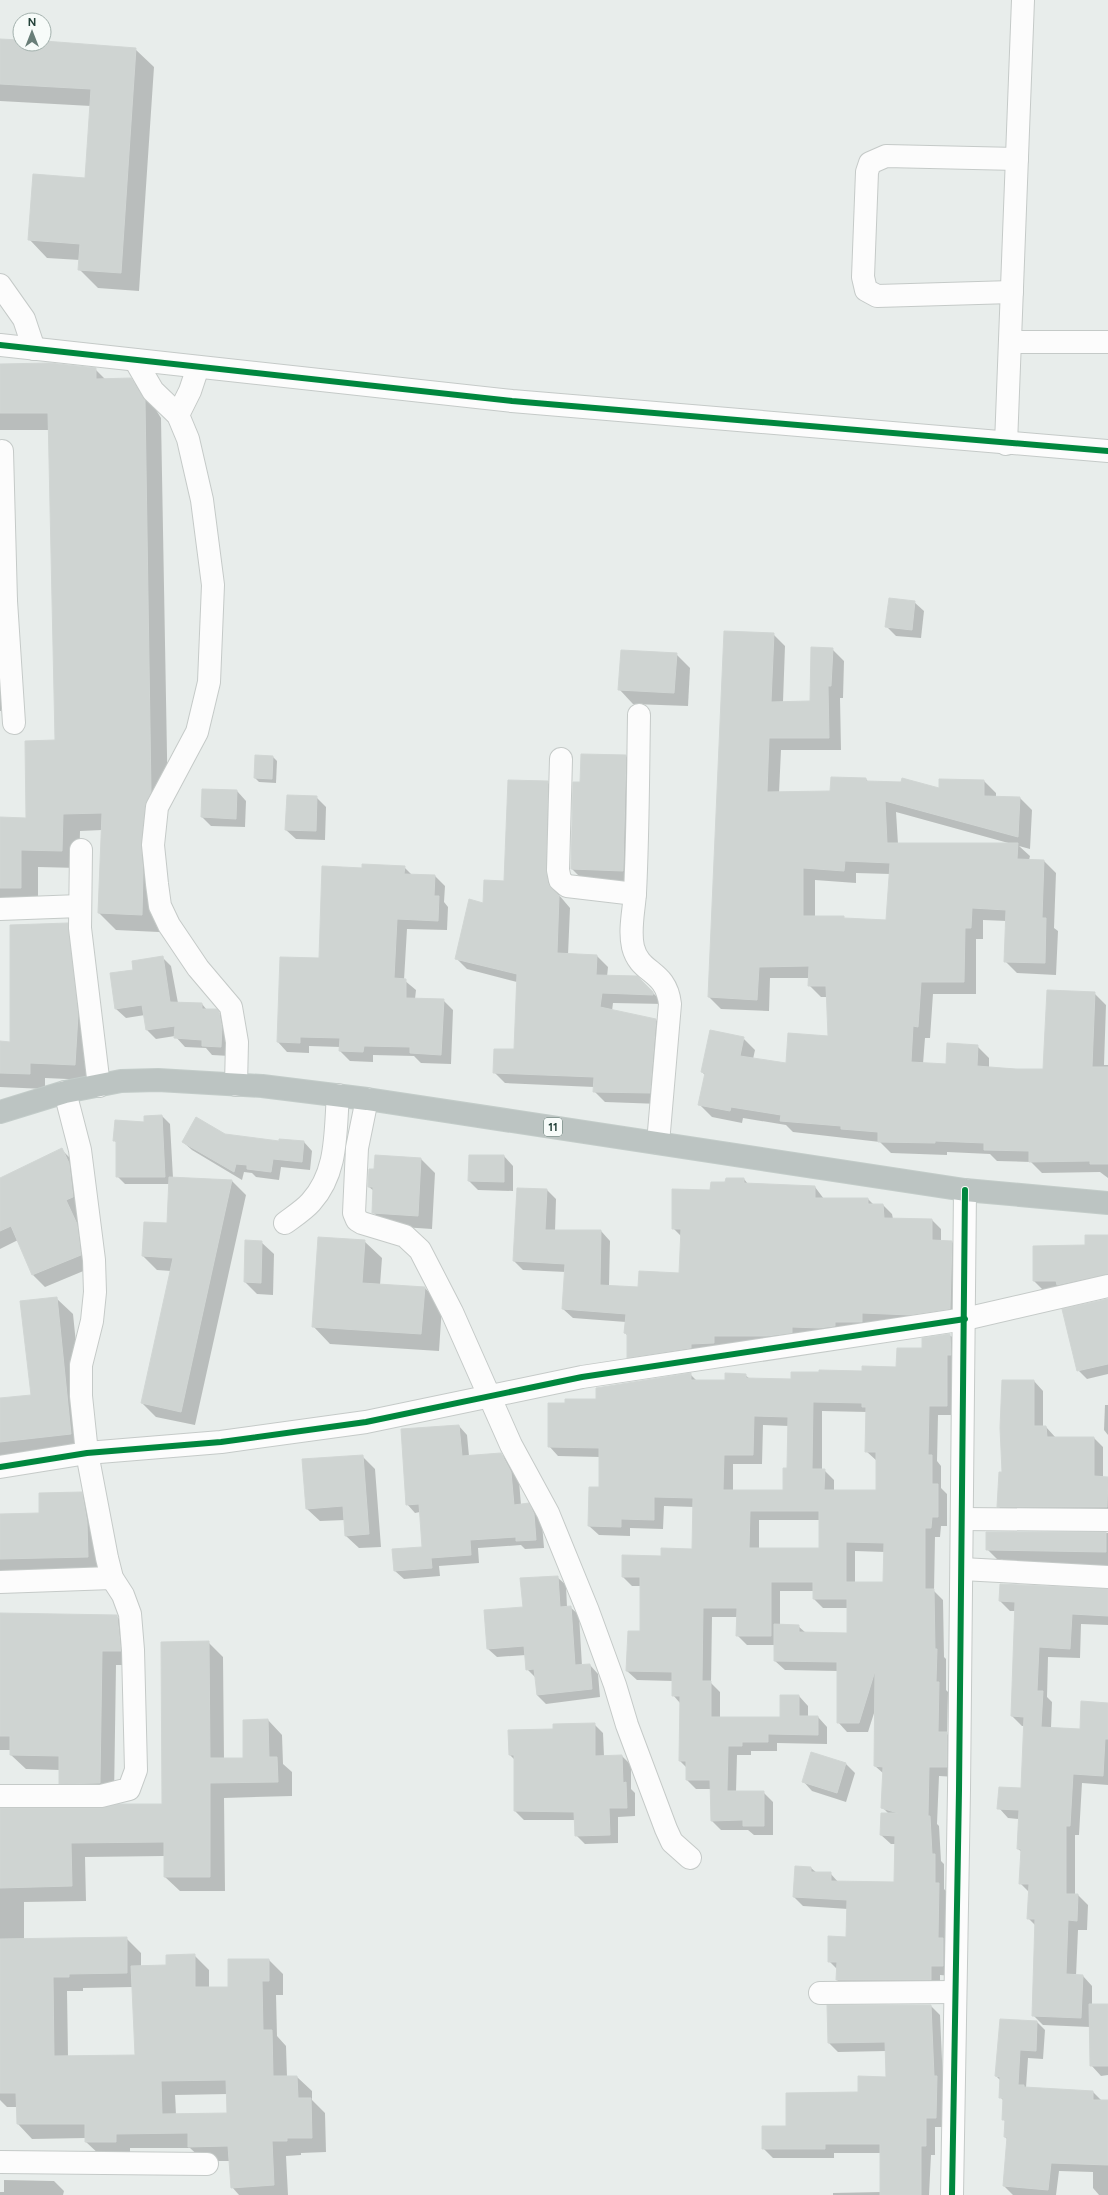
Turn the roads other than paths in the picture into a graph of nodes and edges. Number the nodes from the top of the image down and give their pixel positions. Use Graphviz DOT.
graph roads {
  1 [pos="1023,0"];
  2 [pos="1017,159"];
  3 [pos="0,285"];
  4 [pos="1012,292"];
  5 [pos="1010,342"];
  6 [pos="1108,342"];
  7 [pos="0,345"];
  8 [pos="34,349"];
  9 [pos="136,360"];
  10 [pos="198,367"];
  11 [pos="178,415"];
  12 [pos="1006,444"];
  13 [pos="2,451"];
  14 [pos="1108,451"];
  15 [pos="3,602"];
  16 [pos="639,716"];
  17 [pos="14,723"];
  18 [pos="561,759"];
  19 [pos="81,850"];
  20 [pos="635,894"];
  21 [pos="80,906"];
  22 [pos="0,909"];
  23 [pos="236,1085"];
  24 [pos="99,1086"];
  25 [pos="65,1092"];
  26 [pos="338,1095"];
  27 [pos="366,1099"];
  28 [pos="0,1112"];
  29 [pos="658,1143"];
  30 [pos="965,1190"];
  31 [pos="1108,1203"];
  32 [pos="285,1223"];
  33 [pos="1108,1286"];
  34 [pos="965,1319"];
  35 [pos="488,1396"];
  36 [pos="86,1453"];
  37 [pos="0,1467"];
  38 [pos="962,1519"];
  39 [pos="1108,1520"];
  40 [pos="962,1569"];
  41 [pos="1108,1577"];
  42 [pos="112,1578"];
  43 [pos="0,1582"];
  44 [pos="0,1796"];
  45 [pos="690,1858"];
  46 [pos="954,1992"];
  47 [pos="820,1993"];
  48 [pos="0,2162"];
  49 [pos="207,2164"];
  50 [pos="952,2195"];
  1 -- 2 [label="street"];
  2 -- 4 [label="street"];
  2 -- 4 [label="street"];
  3 -- 8 [label="street"];
  4 -- 5 [label="street"];
  5 -- 6 [label="street"];
  5 -- 12 [label="street"];
  7 -- 8 [label="street"];
  8 -- 9 [label="street"];
  9 -- 10 [label="street"];
  9 -- 11 [label="street"];
  10 -- 11 [label="street"];
  10 -- 12 [label="street"];
  11 -- 23 [label="street"];
  12 -- 14 [label="street"];
  13 -- 15 [label="street"];
  15 -- 17 [label="street"];
  16 -- 20 [label="street"];
  18 -- 20 [label="street"];
  19 -- 21 [label="street"];
  20 -- 29 [label="street"];
  21 -- 22 [label="street"];
  21 -- 24 [label="street"];
  23 -- 24 [label="highway, 11"];
  23 -- 26 [label="highway, 11"];
  24 -- 25 [label="highway, 11"];
  25 -- 28 [label="highway, 11"];
  25 -- 36 [label="street"];
  26 -- 27 [label="highway, 11"];
  26 -- 32 [label="street"];
  27 -- 29 [label="highway, 11"];
  27 -- 35 [label="street"];
  29 -- 30 [label="highway, 11"];
  30 -- 31 [label="highway, 11"];
  30 -- 34 [label="street"];
  33 -- 34 [label="street"];
  34 -- 35 [label="street"];
  34 -- 38 [label="street"];
  35 -- 36 [label="street"];
  35 -- 45 [label="street"];
  36 -- 37 [label="street"];
  36 -- 42 [label="street"];
  38 -- 39 [label="street"];
  38 -- 40 [label="street"];
  40 -- 41 [label="street"];
  40 -- 46 [label="street"];
  42 -- 43 [label="street"];
  42 -- 44 [label="street"];
  46 -- 47 [label="street"];
  46 -- 50 [label="street"];
  48 -- 49 [label="street"];
}
